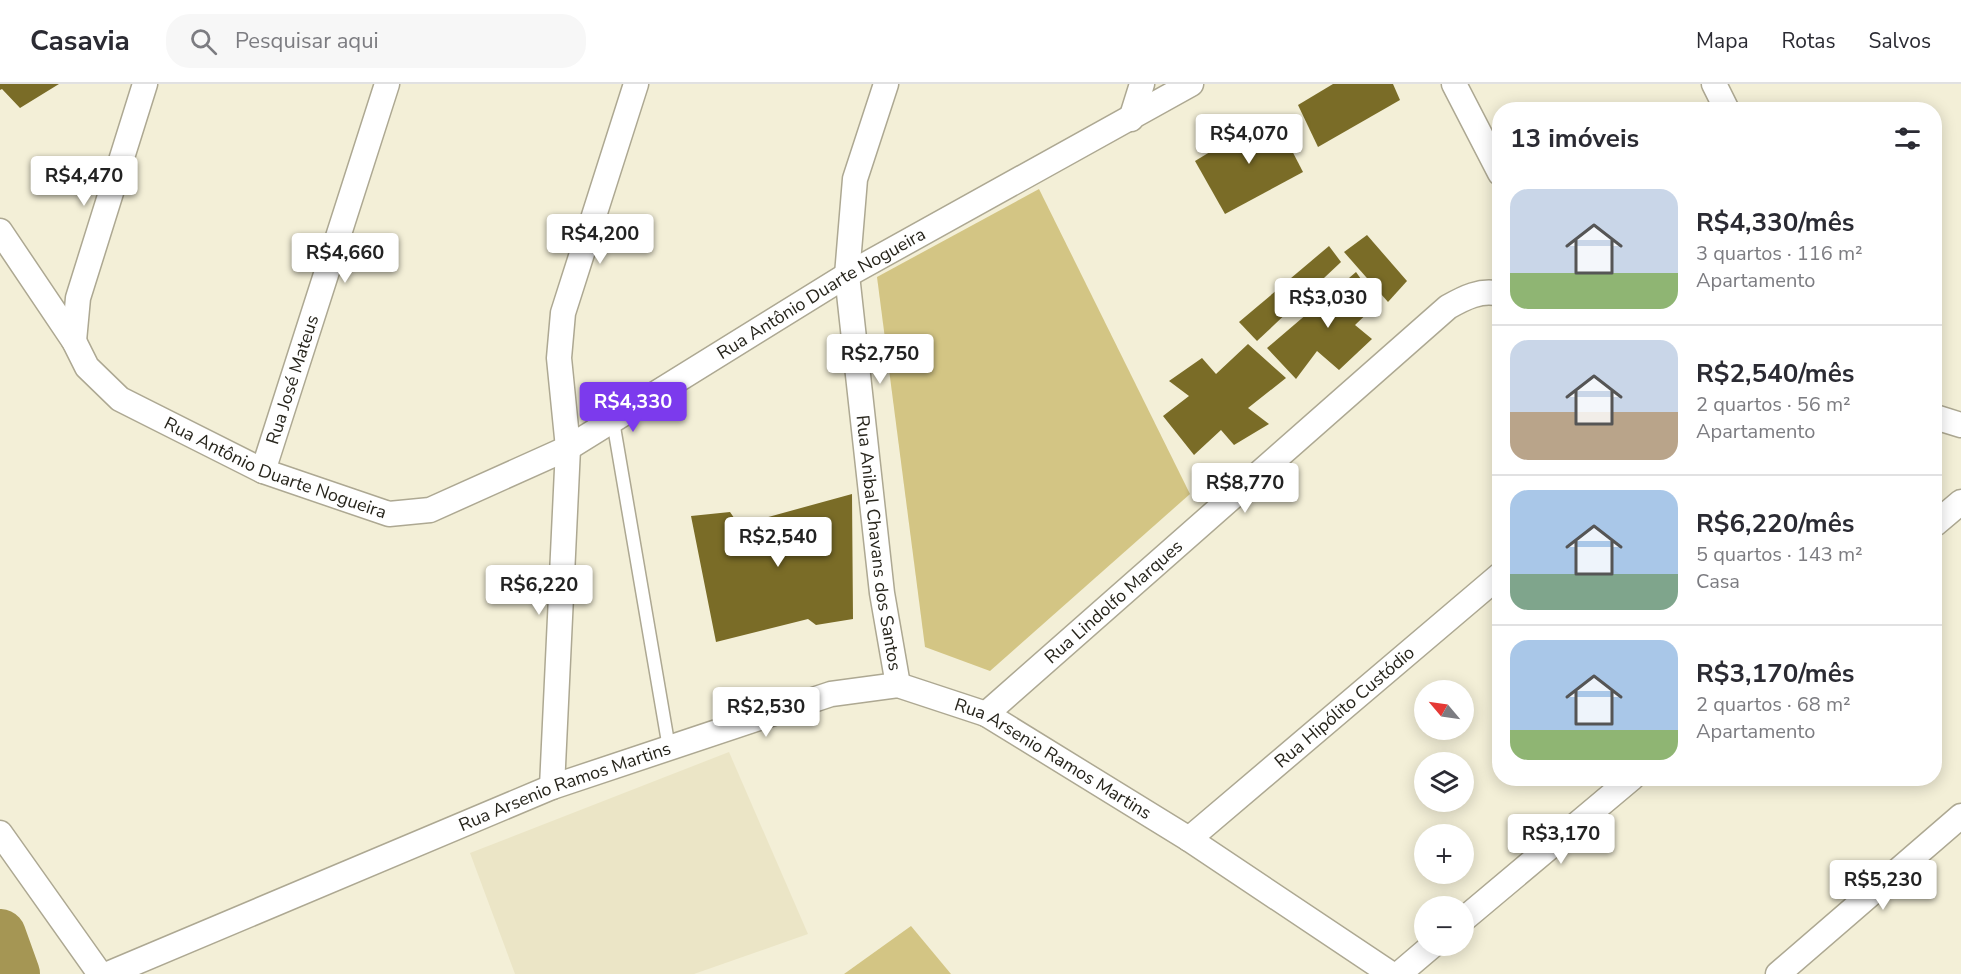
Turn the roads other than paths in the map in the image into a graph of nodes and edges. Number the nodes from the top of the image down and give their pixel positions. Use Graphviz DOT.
graph roads {
  1 [pos="145,84"];
  2 [pos="387,84"];
  3 [pos="636,84"];
  4 [pos="886,84"];
  5 [pos="1142,84"];
  6 [pos="1191,84"];
  7 [pos="1454,84"];
  8 [pos="1714,84"];
  9 [pos="1723,102"];
  10 [pos="1131,119"];
  11 [pos="1492,158"];
  12 [pos="0,231"];
  13 [pos="847,274"];
  14 [pos="1492,293"];
  15 [pos="74,341"];
  16 [pos="1942,419"];
  17 [pos="613,421"];
  18 [pos="1961,425"];
  19 [pos="568,448"];
  20 [pos="263,471"];
  21 [pos="1961,502"];
  22 [pos="1942,518"];
  23 [pos="1492,581"];
  24 [pos="898,685"];
  25 [pos="986,714"];
  26 [pos="669,748"];
  27 [pos="1622,786"];
  28 [pos="552,787"];
  29 [pos="1961,816"];
  30 [pos="0,833"];
  31 [pos="1189,838"];
  32 [pos="1474,911"];
  33 [pos="1420,956"];
  34 [pos="100,974"];
  35 [pos="108,974"];
  36 [pos="1391,974"];
  37 [pos="1399,974"];
  38 [pos="1778,974"];
  1 -- 15 [label="street"];
  2 -- 20 [label="street, Rua José Mateus"];
  3 -- 19 [label="street"];
  4 -- 13 [label="street, Rua Anibal Chavans dos Santos"];
  5 -- 10 [label="street"];
  6 -- 10 [label="street, Rua Antônio Duarte Nogueira"];
  7 -- 11 [label="street"];
  8 -- 9 [label="street"];
  10 -- 13 [label="street, Rua Antônio Duarte Nogueira"];
  12 -- 15 [label="street, Rua Antônio Duarte Nogueira"];
  13 -- 17 [label="street, Rua Antônio Duarte Nogueira"];
  13 -- 24 [label="street, Rua Anibal Chavans dos Santos"];
  14 -- 25 [label="street, Rua Lindolfo Marques"];
  15 -- 20 [label="street, Rua Antônio Duarte Nogueira"];
  16 -- 18 [label="street"];
  17 -- 19 [label="street, Rua Antônio Duarte Nogueira"];
  17 -- 26 [label="lane"];
  19 -- 20 [label="street, Rua Antônio Duarte Nogueira"];
  19 -- 28 [label="street"];
  21 -- 22 [label="street"];
  23 -- 31 [label="street, Rua Hipólito Custódio"];
  24 -- 25 [label="street, Rua Arsenio Ramos Martins"];
  24 -- 26 [label="street, Rua Arsenio Ramos Martins"];
  25 -- 31 [label="street, Rua Arsenio Ramos Martins"];
  26 -- 28 [label="street, Rua Arsenio Ramos Martins"];
  27 -- 32 [label="street"];
  28 -- 35 [label="street, Rua Arsenio Ramos Martins"];
  29 -- 38 [label="street"];
  30 -- 34 [label="street"];
  31 -- 36 [label="street, Rua Arsenio Ramos Martins"];
  33 -- 37 [label="street"];
}
